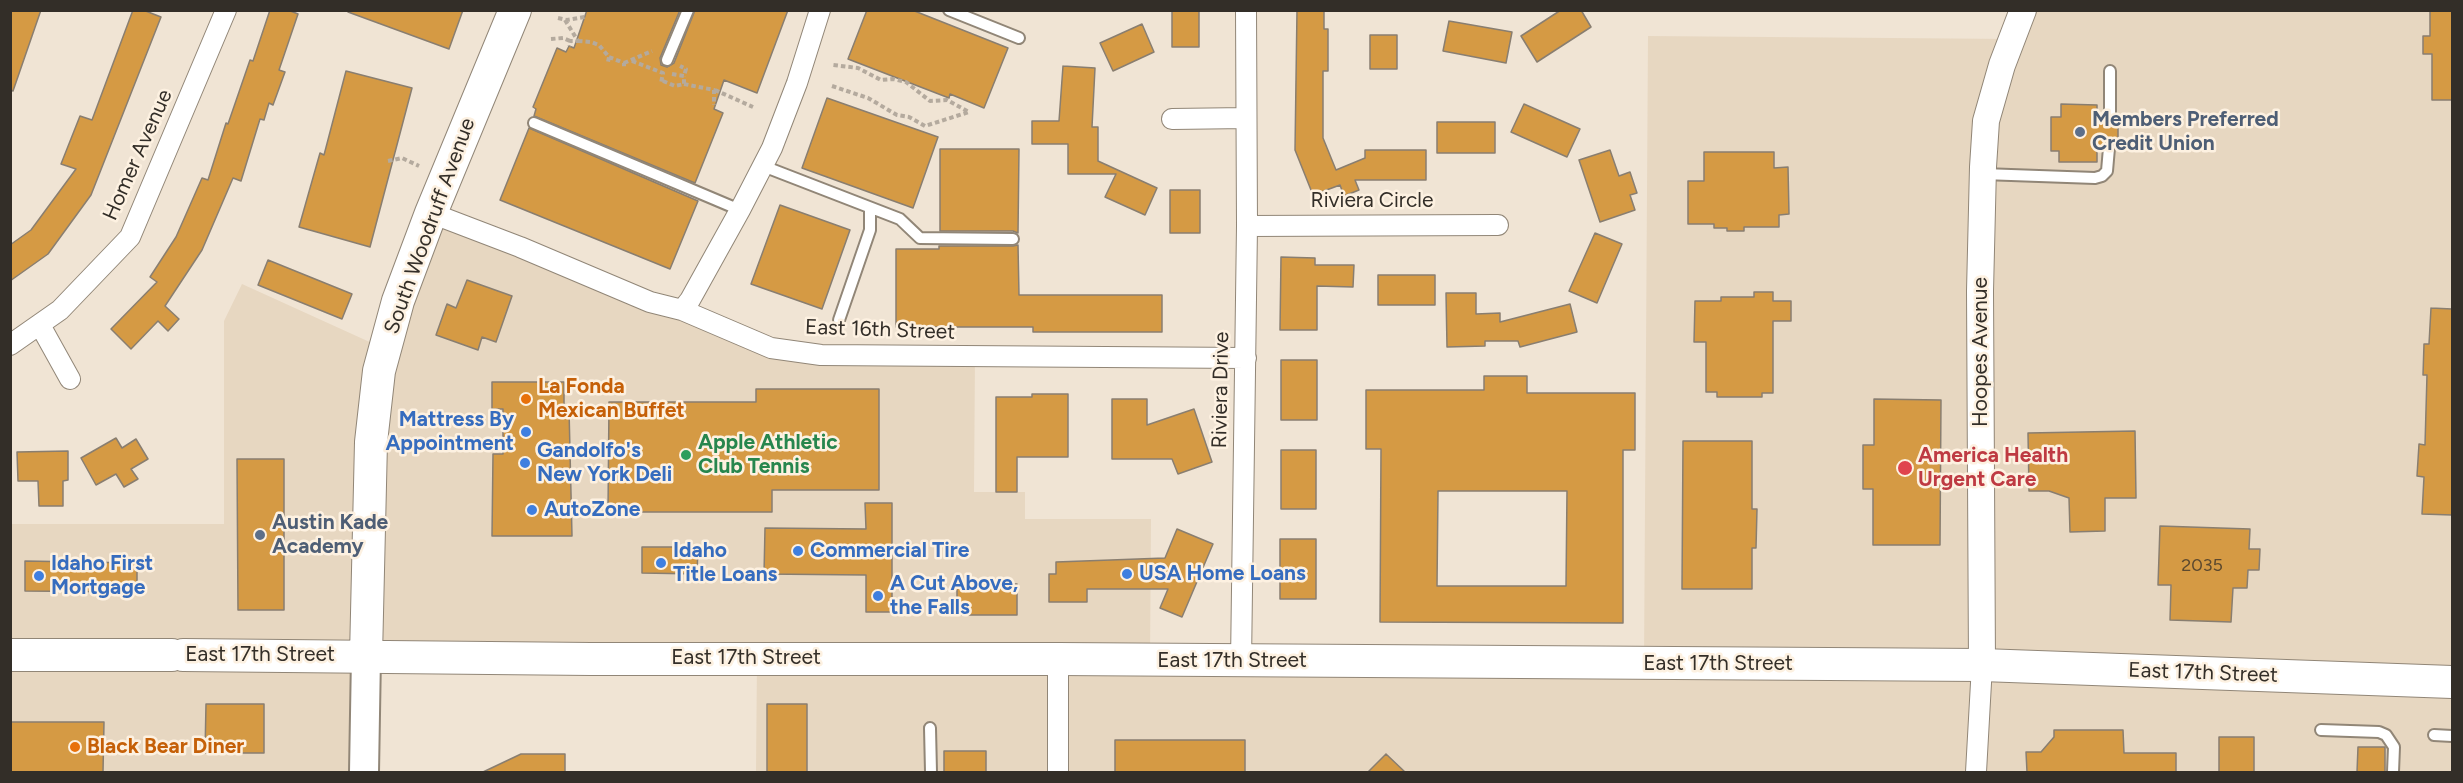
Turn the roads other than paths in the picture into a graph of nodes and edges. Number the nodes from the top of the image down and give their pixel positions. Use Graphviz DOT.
graph roads {
  1 [pos="226,10"];
  2 [pos="515,10"];
  3 [pos="688,10"];
  4 [pos="820,10"];
  5 [pos="949,10"];
  6 [pos="1246,10"];
  7 [pos="2023,10"];
  8 [pos="1019,38"];
  9 [pos="667,60"];
  10 [pos="2110,71"];
  11 [pos="1246,118"];
  12 [pos="2110,118"];
  13 [pos="1172,119"];
  14 [pos="534,123"];
  15 [pos="2109,148"];
  16 [pos="763,166"];
  17 [pos="1983,174"];
  18 [pos="870,208"];
  19 [pos="740,210"];
  20 [pos="431,213"];
  21 [pos="1498,225"];
  22 [pos="1247,226"];
  23 [pos="1013,239"];
  24 [pos="682,310"];
  25 [pos="839,320"];
  26 [pos="40,325"];
  27 [pos="10,345"];
  28 [pos="1246,358"];
  29 [pos="70,379"];
  30 [pos="10,655"];
  31 [pos="366,656"];
  32 [pos="1058,659"];
  33 [pos="1241,662"];
  34 [pos="1982,665"];
  35 [pos="2452,682"];
  36 [pos="930,728"];
  37 [pos="2321,730"];
  38 [pos="2434,735"];
  39 [pos="2452,736"];
  40 [pos="364,772"];
  41 [pos="931,772"];
  42 [pos="1059,772"];
  43 [pos="1976,772"];
  44 [pos="2393,772"];
  1 -- 26 [label="street, Homer Avenue"];
  2 -- 20 [label="main road, South Woodruff Avenue"];
  3 -- 9 [label="lane"];
  4 -- 16 [label="street"];
  5 -- 8 [label="lane"];
  6 -- 11 [label="street, Riviera Drive"];
  7 -- 17 [label="street, Hoopes Avenue"];
  10 -- 12 [label="lane"];
  11 -- 13 [label="street"];
  11 -- 22 [label="street, Riviera Drive"];
  14 -- 19 [label="lane"];
  15 -- 17 [label="lane"];
  16 -- 18 [label="lane"];
  16 -- 19 [label="street"];
  17 -- 34 [label="street, Hoopes Avenue"];
  18 -- 23 [label="lane"];
  18 -- 25 [label="lane"];
  19 -- 24 [label="street"];
  20 -- 24 [label="street, East 16th Street"];
  20 -- 31 [label="main road, South Woodruff Avenue"];
  21 -- 22 [label="street, Riviera Circle"];
  22 -- 28 [label="street, Riviera Drive"];
  24 -- 28 [label="street, East 16th Street"];
  26 -- 27 [label="street, Homer Avenue"];
  26 -- 29 [label="street"];
  28 -- 33 [label="street, Riviera Drive"];
  30 -- 31 [label="main road, East 17th Street"];
  31 -- 32 [label="main road, East 17th Street"];
  31 -- 40 [label="main road, South Woodruff Avenue"];
  32 -- 33 [label="main road, East 17th Street"];
  32 -- 42 [label="street"];
  33 -- 34 [label="main road, East 17th Street"];
  34 -- 35 [label="main road, East 17th Street"];
  34 -- 43 [label="street, Hoopes Avenue"];
  36 -- 41 [label="lane"];
  37 -- 44 [label="lane"];
  38 -- 39 [label="lane"];
}
